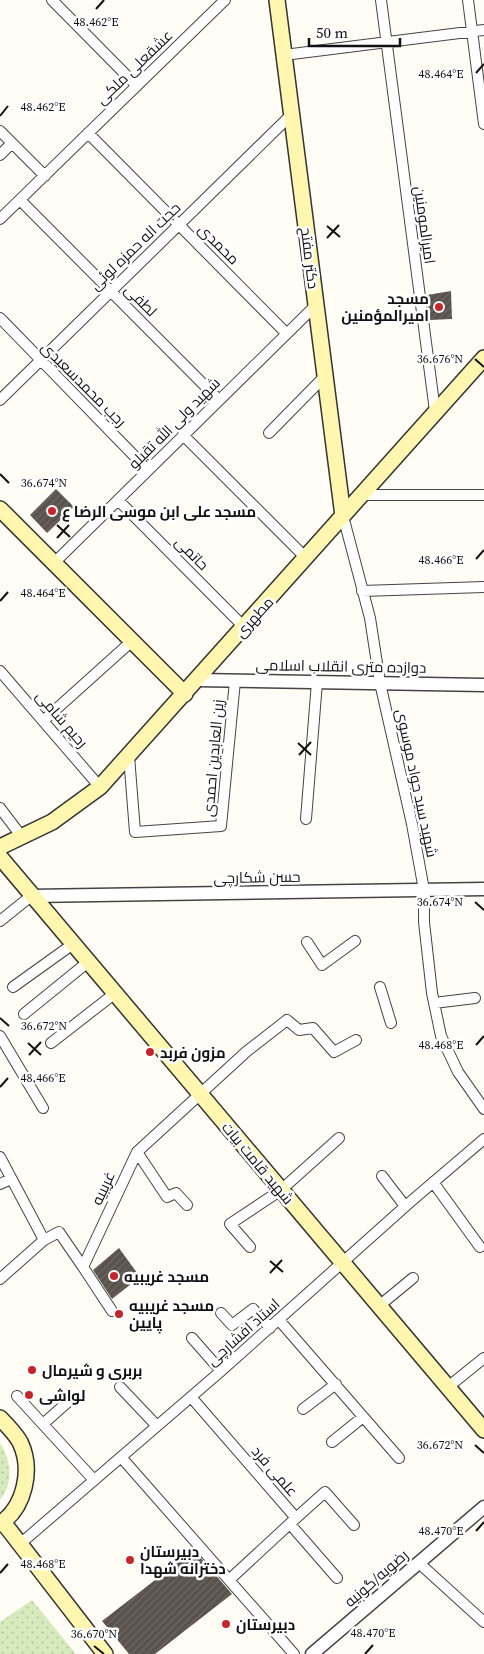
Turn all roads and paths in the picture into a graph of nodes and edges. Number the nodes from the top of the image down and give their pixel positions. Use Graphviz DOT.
graph roads {
  1 [pos="52,0"];
  2 [pos="225,0"];
  3 [pos="277,0"];
  4 [pos="381,0"];
  5 [pos="468,0"];
  6 [pos="484,30"];
  7 [pos="472,32"];
  8 [pos="386,42"];
  9 [pos="284,55"];
  10 [pos="137,86"];
  11 [pos="292,114"];
  12 [pos="484,124"];
  13 [pos="0,131"];
  14 [pos="88,133"];
  15 [pos="12,143"];
  16 [pos="0,154"];
  17 [pos="45,176"];
  18 [pos="20,200"];
  19 [pos="0,219"];
  20 [pos="179,224"];
  21 [pos="111,291"];
  22 [pos="316,305"];
  23 [pos="0,318"];
  24 [pos="286,333"];
  25 [pos="484,358"];
  26 [pos="40,361"];
  27 [pos="326,376"];
  28 [pos="0,400"];
  29 [pos="219,400"];
  30 [pos="435,411"];
  31 [pos="269,433"];
  32 [pos="184,435"];
  33 [pos="148,470"];
  34 [pos="362,495"];
  35 [pos="484,495"];
  36 [pos="118,500"];
  37 [pos="0,509"];
  38 [pos="343,516"];
  39 [pos="306,558"];
  40 [pos="54,563"];
  41 [pos="484,587"];
  42 [pos="362,591"];
  43 [pos="244,628"];
  44 [pos="132,641"];
  45 [pos="0,671"];
  46 [pos="198,680"];
  47 [pos="235,680"];
  48 [pos="317,682"];
  49 [pos="380,683"];
  50 [pos="484,685"];
  51 [pos="185,694"];
  52 [pos="43,721"];
  53 [pos="129,756"];
  54 [pos="100,788"];
  55 [pos="0,808"];
  56 [pos="306,819"];
  57 [pos="22,837"];
  58 [pos="0,847"];
  59 [pos="0,856"];
  60 [pos="484,889"];
  61 [pos="424,890"];
  62 [pos="31,896"];
  63 [pos="0,920"];
  64 [pos="355,941"];
  65 [pos="307,942"];
  66 [pos="73,944"];
  67 [pos="88,962"];
  68 [pos="13,986"];
  69 [pos="380,987"];
  70 [pos="114,994"];
  71 [pos="476,998"];
  72 [pos="434,1003"];
  73 [pos="24,1014"];
  74 [pos="391,1023"];
  75 [pos="0,1036"];
  76 [pos="356,1040"];
  77 [pos="51,1043"];
  78 [pos="200,1094"];
  79 [pos="43,1108"];
  80 [pos="484,1109"];
  81 [pos="339,1138"];
  82 [pos="484,1139"];
  83 [pos="137,1152"];
  84 [pos="0,1158"];
  85 [pos="382,1176"];
  86 [pos="11,1179"];
  87 [pos="433,1182"];
  88 [pos="0,1184"];
  89 [pos="281,1190"];
  90 [pos="187,1205"];
  91 [pos="405,1206"];
  92 [pos="44,1240"];
  93 [pos="250,1247"];
  94 [pos="480,1247"];
  95 [pos="343,1263"];
  96 [pos="83,1267"];
  97 [pos="413,1278"];
  98 [pos="0,1279"];
  99 [pos="379,1306"];
  100 [pos="112,1311"];
  101 [pos="221,1313"];
  102 [pos="279,1320"];
  103 [pos="270,1328"];
  104 [pos="192,1338"];
  105 [pos="484,1358"];
  106 [pos="221,1372"];
  107 [pos="336,1384"];
  108 [pos="120,1387"];
  109 [pos="448,1388"];
  110 [pos="17,1396"];
  111 [pos="191,1397"];
  112 [pos="70,1400"];
  113 [pos="303,1409"];
  114 [pos="363,1416"];
  115 [pos="0,1418"];
  116 [pos="43,1424"];
  117 [pos="157,1426"];
  118 [pos="484,1430"];
  119 [pos="332,1442"];
  120 [pos="121,1457"];
  121 [pos="400,1458"];
  122 [pos="94,1480"];
  123 [pos="484,1507"];
  124 [pos="293,1521"];
  125 [pos="2,1523"];
  126 [pos="354,1525"];
  127 [pos="20,1544"];
  128 [pos="418,1562"];
  129 [pos="337,1578"];
  130 [pos="229,1580"];
  131 [pos="484,1622"];
  132 [pos="105,1654"];
  133 [pos="294,1654"];
  134 [pos="312,1654"];
  1 -- 10 [label="street"];
  2 -- 10 [label="street, عشقعلی ملکی"];
  3 -- 9 [label="main road, دکتر مفتح"];
  4 -- 8 [label="street, امیرالمومنین"];
  5 -- 7 [label="street"];
  6 -- 7 [label="street"];
  7 -- 8 [label="street"];
  7 -- 12 [label="street"];
  8 -- 9 [label="street"];
  8 -- 30 [label="street, امیرالمومنین"];
  9 -- 11 [label="main road, دکتر مفتح"];
  10 -- 14 [label="street, عشقعلی ملکی"];
  11 -- 20 [label="street, حجت اله حمزه لوئی"];
  11 -- 22 [label="main road, دکتر مفتح"];
  13 -- 15 [label="street"];
  14 -- 17 [label="street, عشقعلی ملکی"];
  14 -- 20 [label="street, محمدی"];
  15 -- 16 [label="street"];
  15 -- 17 [label="street"];
  17 -- 18 [label="street, عشقعلی ملکی"];
  18 -- 19 [label="street, عشقعلی ملکی"];
  18 -- 21 [label="street, لطفی"];
  20 -- 21 [label="street, حجت اله حمزه لوئی"];
  20 -- 24 [label="street, محمدی"];
  21 -- 26 [label="street, حجت اله حمزه لوئی"];
  21 -- 29 [label="street, لطفی"];
  22 -- 24 [label="street, شهید ولی الله تقیلو"];
  22 -- 27 [label="main road, دکتر مفتح"];
  23 -- 26 [label="street, رجب محمدسعیدی"];
  24 -- 29 [label="street, شهید ولی الله تقیلو"];
  25 -- 30 [label="main road, مطهری"];
  26 -- 28 [label="street, حجت اله حمزه لوئی"];
  26 -- 33 [label="street, رجب محمدسعیدی"];
  27 -- 31 [label="street"];
  27 -- 38 [label="main road, دکتر مفتح"];
  29 -- 32 [label="street, شهید ولی الله تقیلو"];
  30 -- 34 [label="main road, مطهری"];
  32 -- 33 [label="street, شهید ولی الله تقیلو"];
  32 -- 39 [label="street"];
  33 -- 36 [label="street, شهید ولی الله تقیلو"];
  34 -- 35 [label="street"];
  34 -- 38 [label="main road, مطهری"];
  36 -- 40 [label="street, شهید ولی الله تقیلو"];
  36 -- 43 [label="street, حاتمی"];
  37 -- 40 [label="main road"];
  38 -- 39 [label="main road, مطهری"];
  38 -- 42 [label="street, شهید سید جواد موسوی"];
  39 -- 43 [label="main road, مطهری"];
  40 -- 44 [label="main road"];
  41 -- 42 [label="street"];
  42 -- 49 [label="street, شهید سید جواد موسوی"];
  43 -- 46 [label="main road, مطهری"];
  44 -- 51 [label="main road"];
  44 -- 52 [label="street"];
  45 -- 52 [label="street, رحیم شامی"];
  46 -- 47 [label="street, دوازده متری انقلاب اسلامی"];
  46 -- 51 [label="main road, مطهری"];
  47 -- 48 [label="street, دوازده متری انقلاب اسلامی"];
  47 -- 53 [label="street, زین العابدین احمدی"];
  48 -- 49 [label="street, دوازده متری انقلاب اسلامی"];
  48 -- 56 [label="street"];
  49 -- 50 [label="street, دوازده متری انقلاب اسلامی"];
  49 -- 61 [label="street, شهید سید جواد موسوی"];
  51 -- 53 [label="main road, مطهری"];
  52 -- 54 [label="street, رحیم شامی"];
  53 -- 54 [label="main road, مطهری"];
  54 -- 57 [label="main road, مطهری"];
  55 -- 57 [label="street"];
  57 -- 58 [label="main road, مطهری"];
  59 -- 62 [label="main road, شهید قامت بیات"];
  60 -- 61 [label="street, حسن شکارچی"];
  61 -- 62 [label="street, حسن شکارچی"];
  61 -- 72 [label="street, شهید سید جواد موسوی"];
  62 -- 63 [label="street"];
  62 -- 66 [label="main road, شهید قامت بیات"];
  64 -- 65 [label="street"];
  66 -- 67 [label="main road, شهید قامت بیات"];
  66 -- 68 [label="street"];
  67 -- 70 [label="main road, شهید قامت بیات"];
  67 -- 73 [label="street"];
  69 -- 74 [label="street"];
  70 -- 77 [label="street"];
  70 -- 78 [label="main road, شهید قامت بیات"];
  71 -- 72 [label="street"];
  72 -- 80 [label="street, شهید سید جواد موسوی"];
  75 -- 79 [label="street"];
  76 -- 78 [label="street, غریبیه"];
  78 -- 83 [label="street, غریبیه"];
  78 -- 89 [label="main road, شهید قامت بیات"];
  81 -- 89 [label="street"];
  82 -- 87 [label="street, استاد افشارچی"];
  83 -- 90 [label="street"];
  83 -- 96 [label="street, غریبیه"];
  84 -- 86 [label="street"];
  85 -- 91 [label="street"];
  86 -- 88 [label="street"];
  86 -- 92 [label="street"];
  87 -- 91 [label="street, استاد افشارچی"];
  87 -- 94 [label="street"];
  89 -- 93 [label="street"];
  89 -- 95 [label="main road, شهید قامت بیات"];
  91 -- 95 [label="street, استاد افشارچی"];
  92 -- 96 [label="street"];
  92 -- 98 [label="street"];
  95 -- 99 [label="main road, شهید قامت بیات"];
  95 -- 102 [label="street, استاد افشارچی"];
  96 -- 100 [label="street"];
  97 -- 99 [label="street"];
  99 -- 109 [label="main road, شهید قامت بیات"];
  101 -- 103 [label="street"];
  102 -- 103 [label="street, استاد افشارچی"];
  102 -- 107 [label="street"];
  103 -- 106 [label="street, استاد افشارچی"];
  104 -- 106 [label="street"];
  105 -- 109 [label="street"];
  106 -- 111 [label="street, استاد افشارچی"];
  107 -- 113 [label="street"];
  107 -- 114 [label="street"];
  108 -- 117 [label="street"];
  109 -- 118 [label="main road, شهید قامت بیات"];
  110 -- 116 [label="street"];
  111 -- 117 [label="street, استاد افشارچی"];
  111 -- 124 [label="street, علمی فرد"];
  112 -- 116 [label="street"];
  114 -- 119 [label="street"];
  114 -- 121 [label="street"];
  115 -- 125 [label="main road"];
  116 -- 122 [label="street"];
  117 -- 120 [label="street, استاد افشارچی"];
  120 -- 122 [label="street, استاد افشارچی"];
  120 -- 130 [label="street"];
  122 -- 127 [label="street, استاد افشارچی"];
  123 -- 128 [label="street, رضویه/گونیه"];
  124 -- 126 [label="street"];
  124 -- 129 [label="street, علمی فرد"];
  124 -- 130 [label="street"];
  125 -- 127 [label="main road"];
  127 -- 132 [label="main road"];
  128 -- 131 [label="street"];
  128 -- 134 [label="street, رضویه/گونیه"];
  130 -- 133 [label="street"];
}
